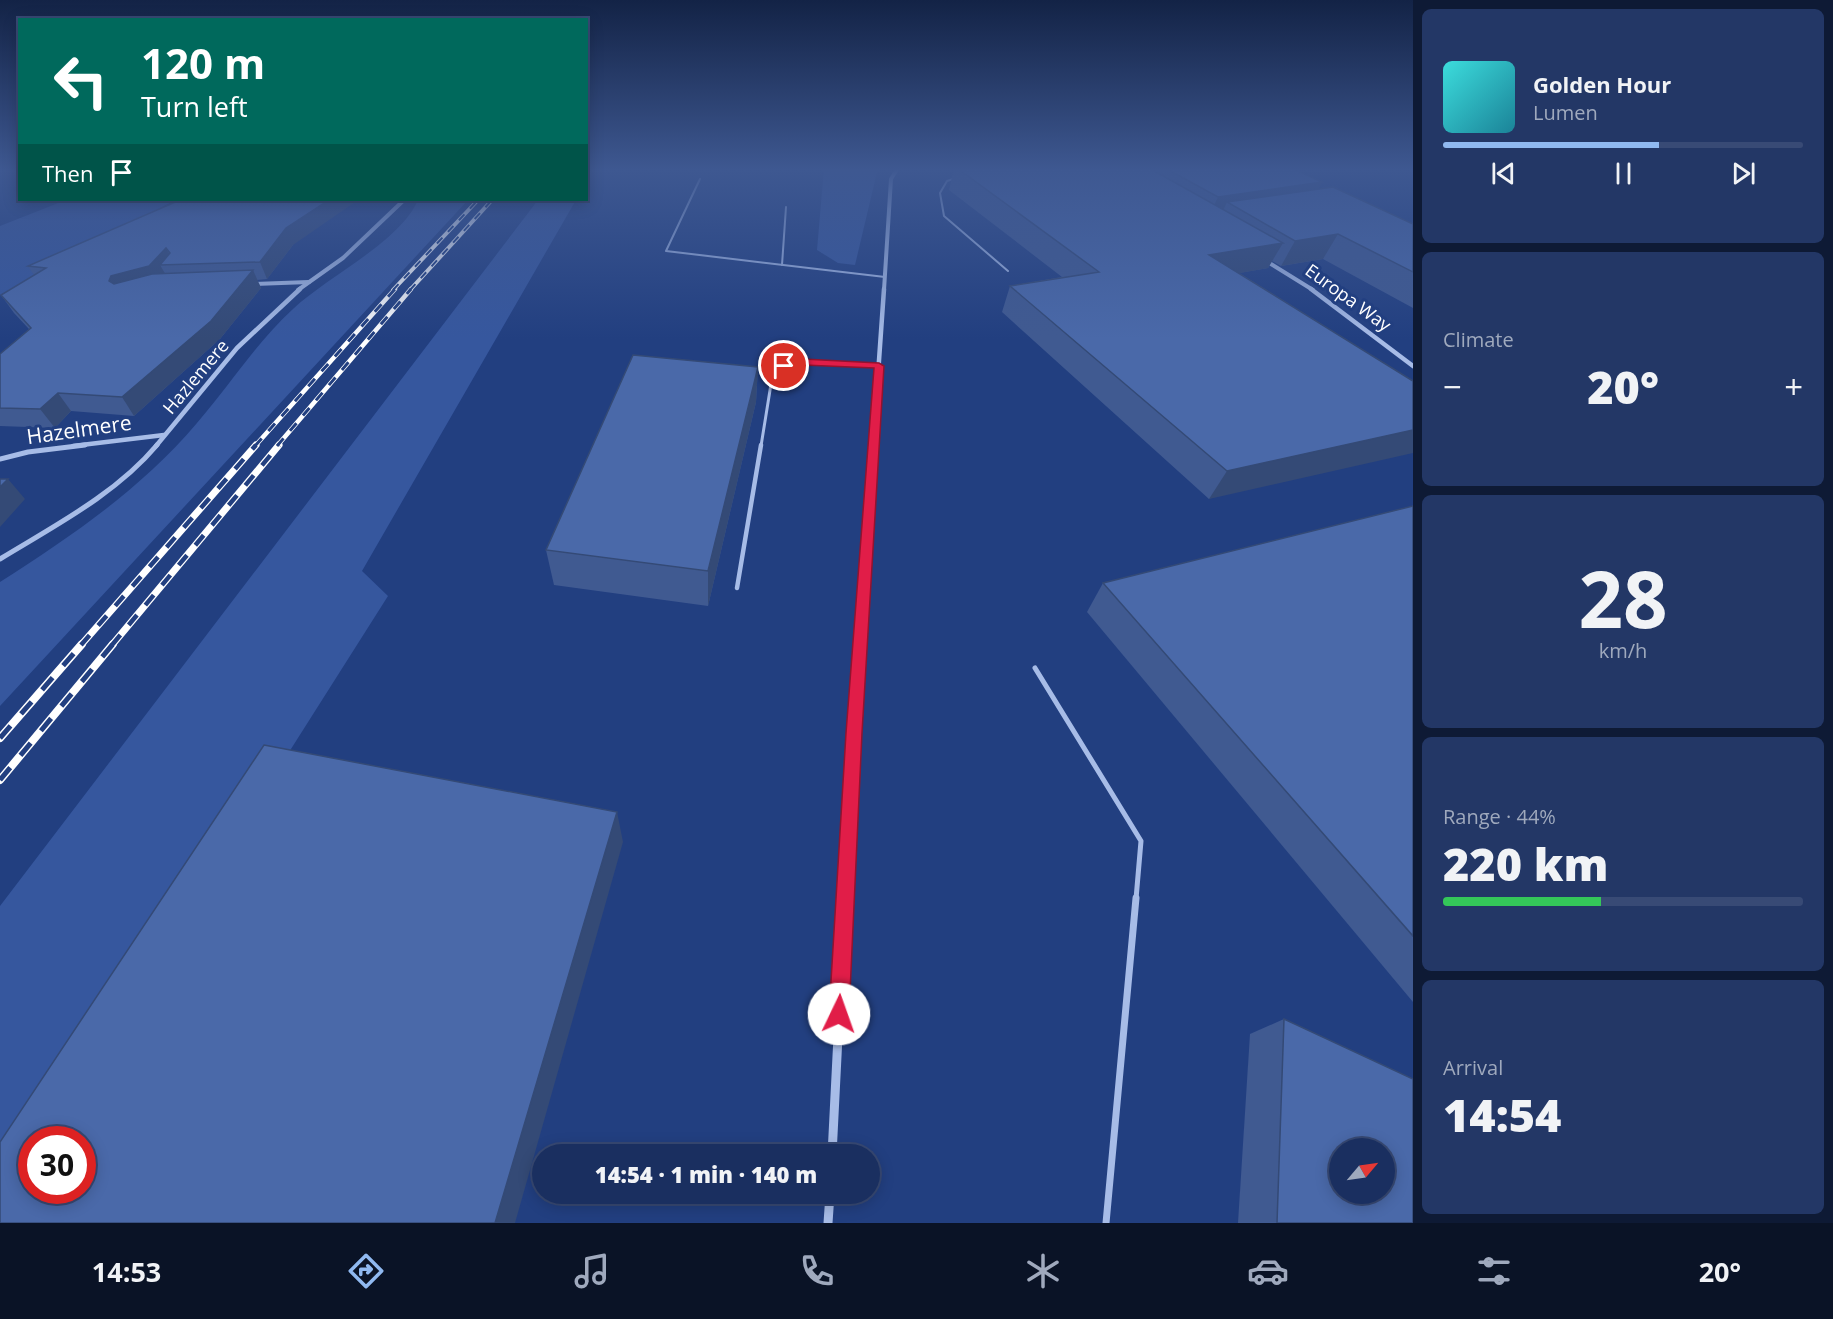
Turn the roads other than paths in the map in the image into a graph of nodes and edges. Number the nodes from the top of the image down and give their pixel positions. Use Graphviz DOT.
graph roads {
  1 [pos="378,225"];
  2 [pos="678,225"];
  3 [pos="785,225"];
  4 [pos="888,225"];
  5 [pos="954,225"];
  6 [pos="1263,259"];
  7 [pos="782,265"];
  8 [pos="1008,272"];
  9 [pos="885,277"];
  10 [pos="310,282"];
  11 [pos="241,284"];
  12 [pos="879,366"];
  13 [pos="1413,366"];
  14 [pos="164,435"];
  15 [pos="0,459"];
  16 [pos="0,559"];
  17 [pos="737,588"];
  18 [pos="1035,668"];
  19 [pos="833,1144"];
  20 [pos="829,1204"];
  21 [pos="828,1223"];
  22 [pos="1106,1223"];
  1 -- 10 [label="street, Hazlemere"];
  2 -- 7 [label="lane"];
  3 -- 7 [label="lane"];
  4 -- 9 [label="street"];
  5 -- 8 [label="lane"];
  6 -- 13 [label="street, Europa Way"];
  7 -- 9 [label="lane"];
  9 -- 12 [label="street"];
  10 -- 11 [label="street"];
  10 -- 14 [label="street, Hazlemere"];
  12 -- 17 [label="lane"];
  12 -- 19 [label="street"];
  14 -- 15 [label="street, Hazelmere"];
  14 -- 16 [label="street, Hazlemere"];
  18 -- 22 [label="lane"];
  20 -- 21 [label="street"];
}
